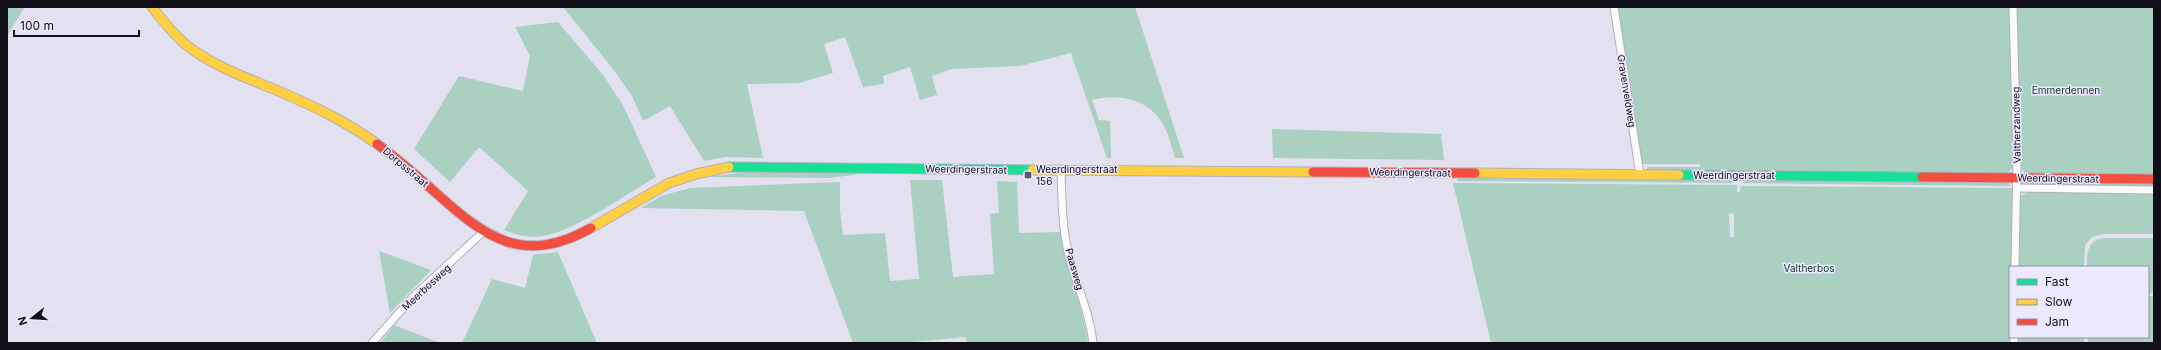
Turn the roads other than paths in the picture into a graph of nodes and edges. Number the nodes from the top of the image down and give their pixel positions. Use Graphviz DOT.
graph roads {
  1 [pos="152,7"];
  2 [pos="1614,7"];
  3 [pos="2013,7"];
  4 [pos="1061,170"];
  5 [pos="1640,175"];
  6 [pos="2017,178"];
  7 [pos="2154,179"];
  8 [pos="669,183"];
  9 [pos="2016,188"];
  10 [pos="2154,190"];
  11 [pos="482,233"];
  12 [pos="2015,266"];
  13 [pos="372,343"];
  14 [pos="1093,343"];
  1 -- 11 [label="main road, Dorpsstraat"];
  2 -- 5 [label="street, Gravenveldweg"];
  3 -- 6 [label="street, Valtherzandweg"];
  4 -- 5 [label="main road, Weerdingerstraat"];
  4 -- 8 [label="main road, Weerdingerstraat"];
  4 -- 14 [label="street, Paasweg"];
  5 -- 6 [label="main road, Weerdingerstraat"];
  6 -- 7 [label="main road, Weerdingerstraat"];
  6 -- 9 [label="street, Valtherzandweg"];
  8 -- 11 [label="main road, Dorpsstraat"];
  9 -- 10 [label="street, Weerdingerstraat"];
  9 -- 12 [label="street, Valtherzandweg"];
  11 -- 13 [label="street, Meerbosweg"];
}
